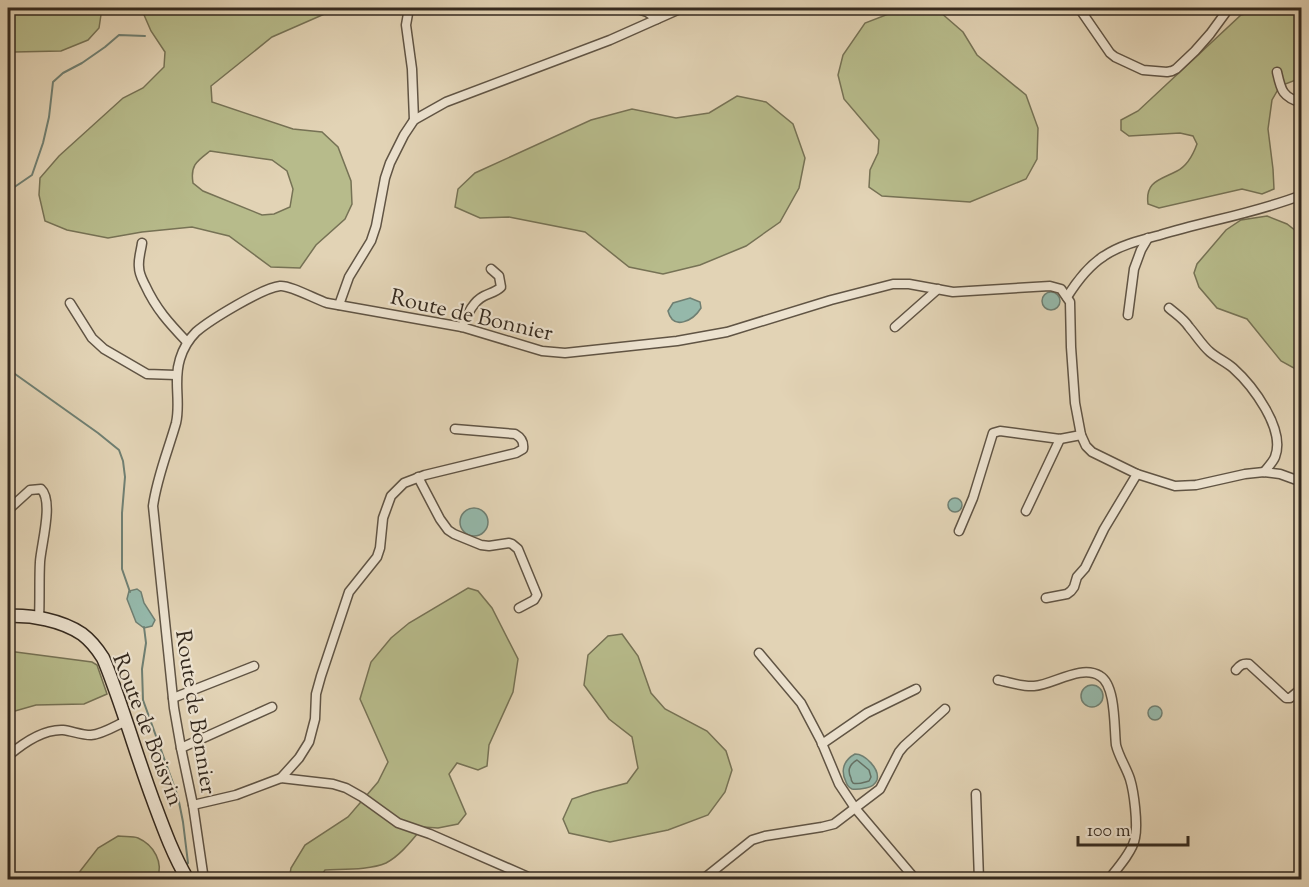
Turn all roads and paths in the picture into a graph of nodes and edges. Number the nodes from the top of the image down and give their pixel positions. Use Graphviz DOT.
graph roads {
  1 [pos="409,8"];
  2 [pos="635,8"];
  3 [pos="682,8"];
  4 [pos="1079,8"];
  5 [pos="1230,8"];
  6 [pos="657,19"];
  7 [pos="1277,72"];
  8 [pos="1302,103"];
  9 [pos="414,120"];
  10 [pos="1302,195"];
  11 [pos="1148,238"];
  12 [pos="142,243"];
  13 [pos="491,269"];
  14 [pos="938,289"];
  15 [pos="1067,297"];
  16 [pos="70,303"];
  17 [pos="339,304"];
  18 [pos="1169,308"];
  19 [pos="1128,315"];
  20 [pos="462,327"];
  21 [pos="895,327"];
  22 [pos="187,342"];
  23 [pos="176,375"];
  24 [pos="455,429"];
  25 [pos="1081,435"];
  26 [pos="1060,439"];
  27 [pos="1264,472"];
  28 [pos="1137,474"];
  29 [pos="418,477"];
  30 [pos="1302,482"];
  31 [pos="8,510"];
  32 [pos="1026,510"];
  33 [pos="959,531"];
  34 [pos="1046,598"];
  35 [pos="519,608"];
  36 [pos="8,616"];
  37 [pos="39,618"];
  38 [pos="759,653"];
  39 [pos="254,666"];
  40 [pos="1236,670"];
  41 [pos="998,680"];
  42 [pos="1302,688"];
  43 [pos="916,690"];
  44 [pos="173,698"];
  45 [pos="272,707"];
  46 [pos="945,709"];
  47 [pos="126,721"];
  48 [pos="822,744"];
  49 [pos="181,748"];
  50 [pos="8,756"];
  51 [pos="281,778"];
  52 [pos="976,794"];
  53 [pos="193,805"];
  54 [pos="855,808"];
  55 [pos="188,879"];
  56 [pos="204,879"];
  57 [pos="530,879"];
  58 [pos="702,879"];
  59 [pos="916,879"];
  60 [pos="979,879"];
  61 [pos="1108,879"];
  1 -- 9 [label="street"];
  2 -- 6 [label="street"];
  3 -- 6 [label="street"];
  4 -- 5 [label="street"];
  6 -- 9 [label="street"];
  7 -- 8 [label="street"];
  9 -- 17 [label="street"];
  10 -- 11 [label="street"];
  11 -- 15 [label="street"];
  11 -- 19 [label="street"];
  12 -- 22 [label="street"];
  13 -- 20 [label="street"];
  14 -- 15 [label="street, Route de Bonnier"];
  14 -- 20 [label="street, Route de Bonnier"];
  14 -- 21 [label="street"];
  15 -- 25 [label="street"];
  16 -- 23 [label="street"];
  17 -- 20 [label="street, Route de Bonnier"];
  17 -- 22 [label="street, Route de Bonnier"];
  18 -- 27 [label="street"];
  22 -- 23 [label="street, Route de Bonnier"];
  23 -- 44 [label="street, Route de Bonnier"];
  24 -- 29 [label="street"];
  25 -- 26 [label="street"];
  25 -- 28 [label="street"];
  26 -- 32 [label="street"];
  26 -- 33 [label="street"];
  27 -- 28 [label="street"];
  27 -- 30 [label="street"];
  28 -- 34 [label="street"];
  29 -- 35 [label="street"];
  29 -- 51 [label="street"];
  31 -- 37 [label="street"];
  36 -- 37 [label="main road, Route de Boisvin"];
  37 -- 47 [label="main road, Route de Boisvin"];
  38 -- 48 [label="street"];
  39 -- 44 [label="street"];
  40 -- 42 [label="street"];
  41 -- 61 [label="street"];
  43 -- 48 [label="street"];
  44 -- 49 [label="street, Route de Bonnier"];
  45 -- 49 [label="street"];
  46 -- 54 [label="street"];
  47 -- 50 [label="street"];
  47 -- 55 [label="main road, Route de Boisvin"];
  48 -- 54 [label="street"];
  49 -- 53 [label="street, Route de Bonnier"];
  51 -- 53 [label="street"];
  51 -- 57 [label="street"];
  52 -- 60 [label="street"];
  53 -- 56 [label="street, Route de Bonnier"];
  54 -- 58 [label="street"];
  54 -- 59 [label="street"];
}
